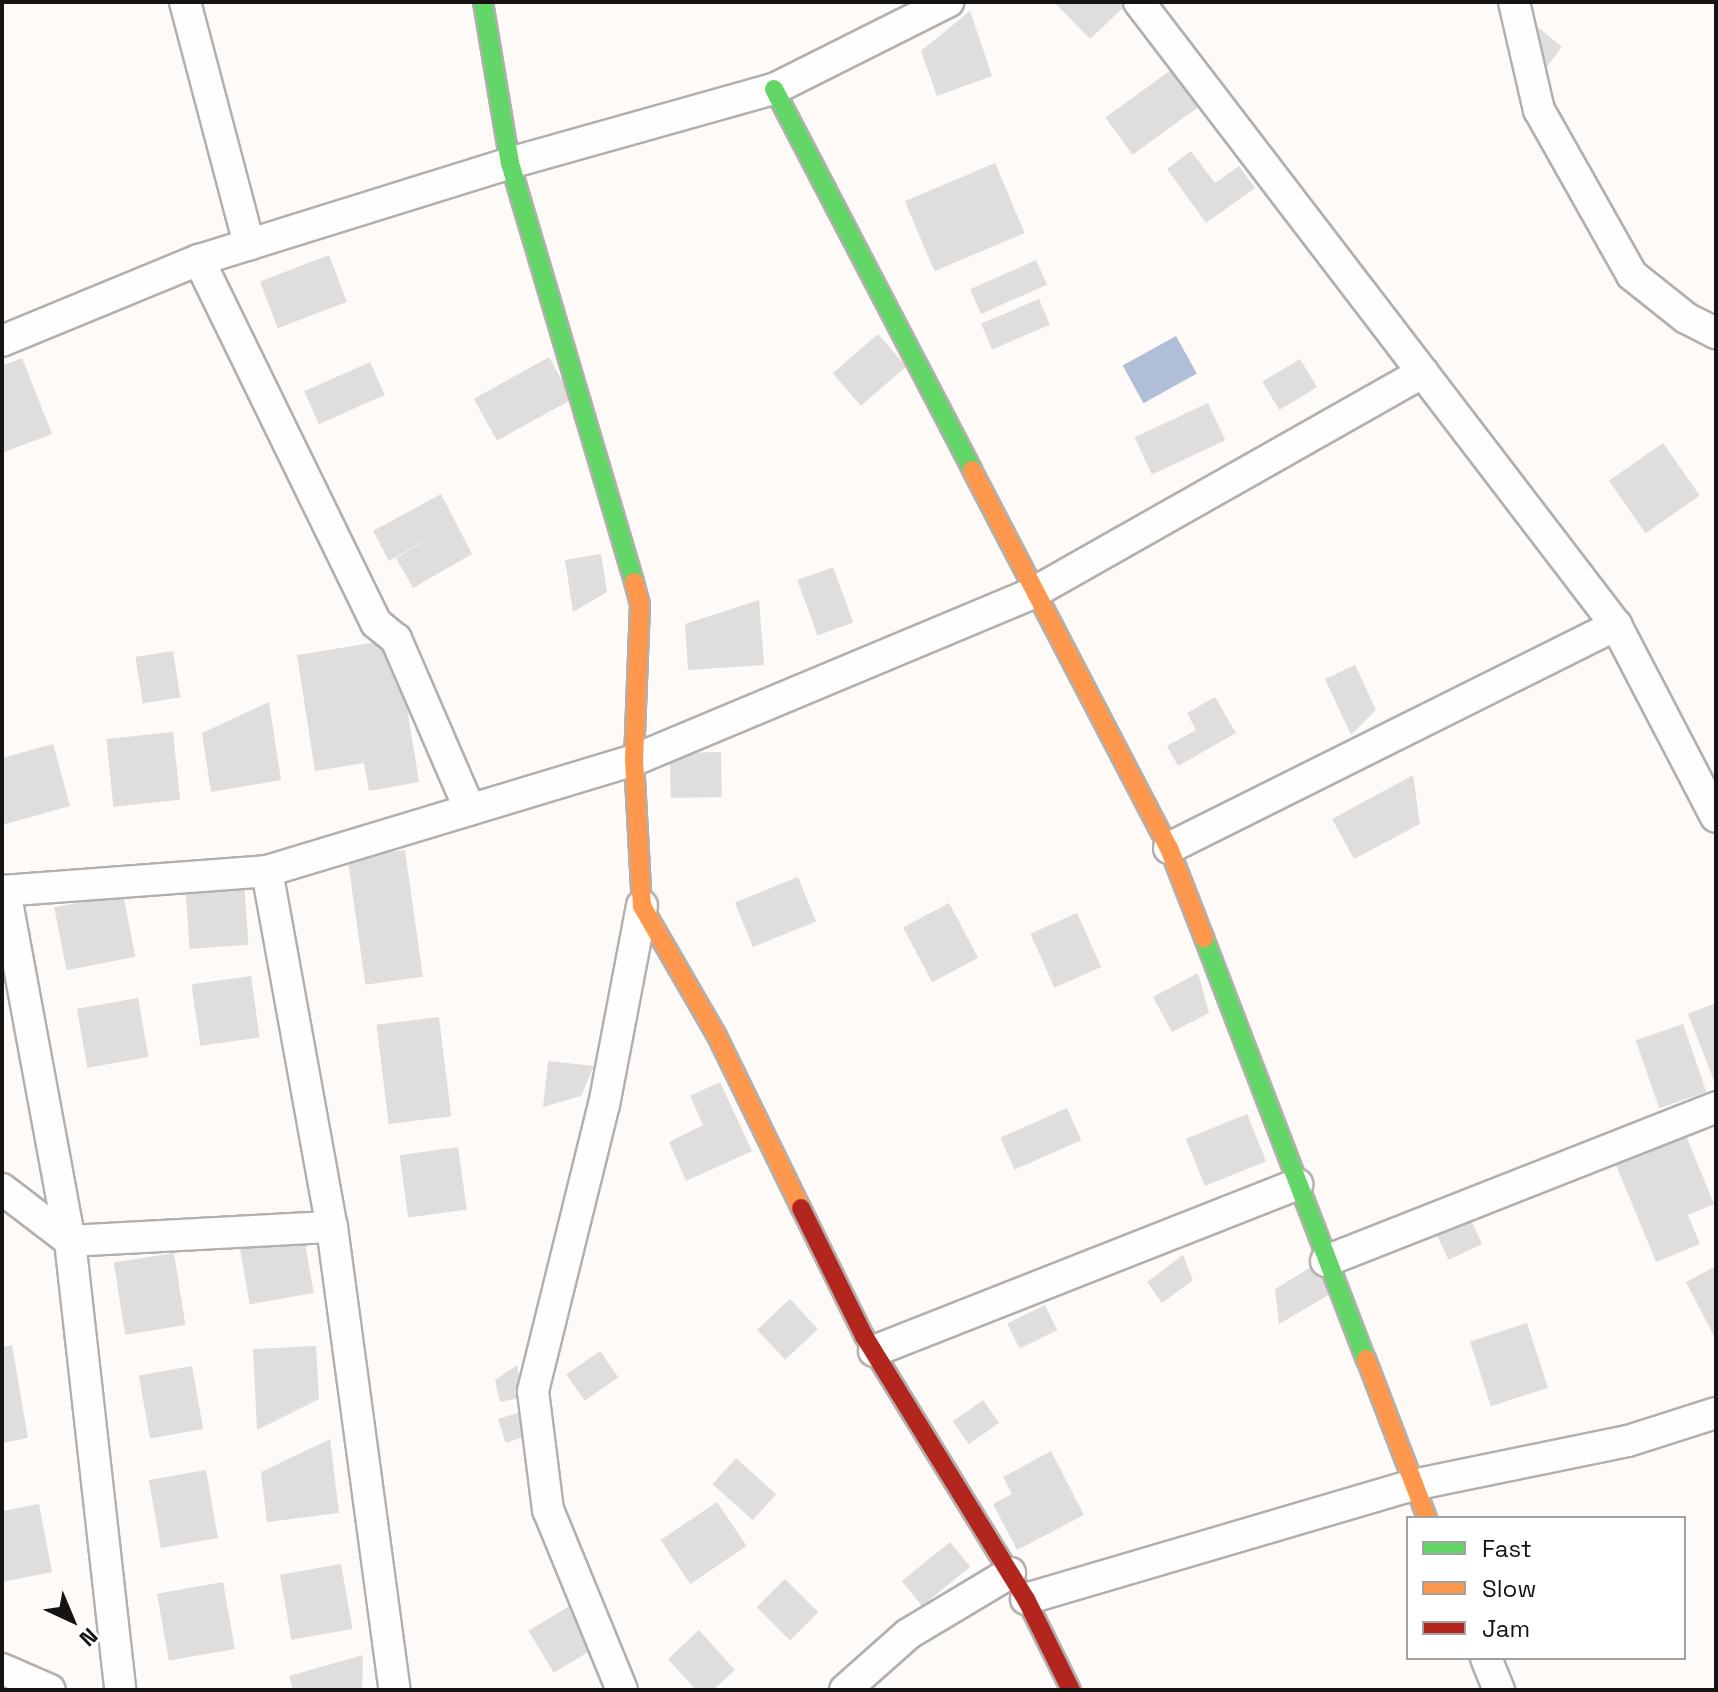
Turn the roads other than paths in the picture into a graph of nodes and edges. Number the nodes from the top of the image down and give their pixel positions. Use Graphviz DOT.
graph roads {
  1 [pos="185,2"];
  2 [pos="483,2"];
  3 [pos="948,2"];
  4 [pos="1139,2"];
  5 [pos="1514,2"];
  6 [pos="774,89"];
  7 [pos="510,163"];
  8 [pos="249,245"];
  9 [pos="199,260"];
  10 [pos="1716,333"];
  11 [pos="2,341"];
  12 [pos="1423,372"];
  13 [pos="1033,593"];
  14 [pos="1616,625"];
  15 [pos="634,760"];
  16 [pos="470,810"];
  17 [pos="1716,817"];
  18 [pos="1169,848"];
  19 [pos="267,871"];
  20 [pos="4,891"];
  21 [pos="642,906"];
  22 [pos="1716,1107"];
  23 [pos="1297,1184"];
  24 [pos="2,1189"];
  25 [pos="332,1227"];
  26 [pos="70,1241"];
  27 [pos="1326,1261"];
  28 [pos="874,1351"];
  29 [pos="1716,1413"];
  30 [pos="1413,1485"];
  31 [pos="1426,1516"];
  32 [pos="1010,1573"];
  33 [pos="1026,1599"];
  34 [pos="1487,1660"];
  35 [pos="2,1669"];
  36 [pos="50,1690"];
  37 [pos="120,1690"];
  38 [pos="395,1690"];
  39 [pos="622,1690"];
  40 [pos="845,1690"];
  41 [pos="1071,1690"];
  42 [pos="1499,1690"];
  1 -- 8 [label="street"];
  2 -- 7 [label="street"];
  3 -- 6 [label="street"];
  4 -- 12 [label="street"];
  5 -- 10 [label="street"];
  6 -- 7 [label="street"];
  6 -- 13 [label="street"];
  7 -- 8 [label="street"];
  7 -- 15 [label="street"];
  8 -- 9 [label="street"];
  9 -- 11 [label="street"];
  9 -- 16 [label="street"];
  12 -- 13 [label="street"];
  12 -- 14 [label="street"];
  13 -- 15 [label="street"];
  13 -- 18 [label="street"];
  14 -- 17 [label="street"];
  14 -- 18 [label="street"];
  15 -- 16 [label="street"];
  15 -- 21 [label="street"];
  16 -- 19 [label="street"];
  18 -- 23 [label="street"];
  19 -- 20 [label="street"];
  19 -- 25 [label="street"];
  20 -- 26 [label="street"];
  21 -- 28 [label="street"];
  21 -- 39 [label="street"];
  22 -- 27 [label="street"];
  23 -- 27 [label="street"];
  23 -- 28 [label="street"];
  24 -- 26 [label="street"];
  25 -- 26 [label="street"];
  25 -- 38 [label="street"];
  26 -- 37 [label="street"];
  27 -- 30 [label="street"];
  28 -- 32 [label="street"];
  29 -- 30 [label="street"];
  30 -- 31 [label="street"];
  30 -- 33 [label="street"];
  32 -- 33 [label="street"];
  32 -- 40 [label="street"];
  33 -- 41 [label="street"];
  34 -- 42 [label="street"];
  35 -- 36 [label="street"];
}
